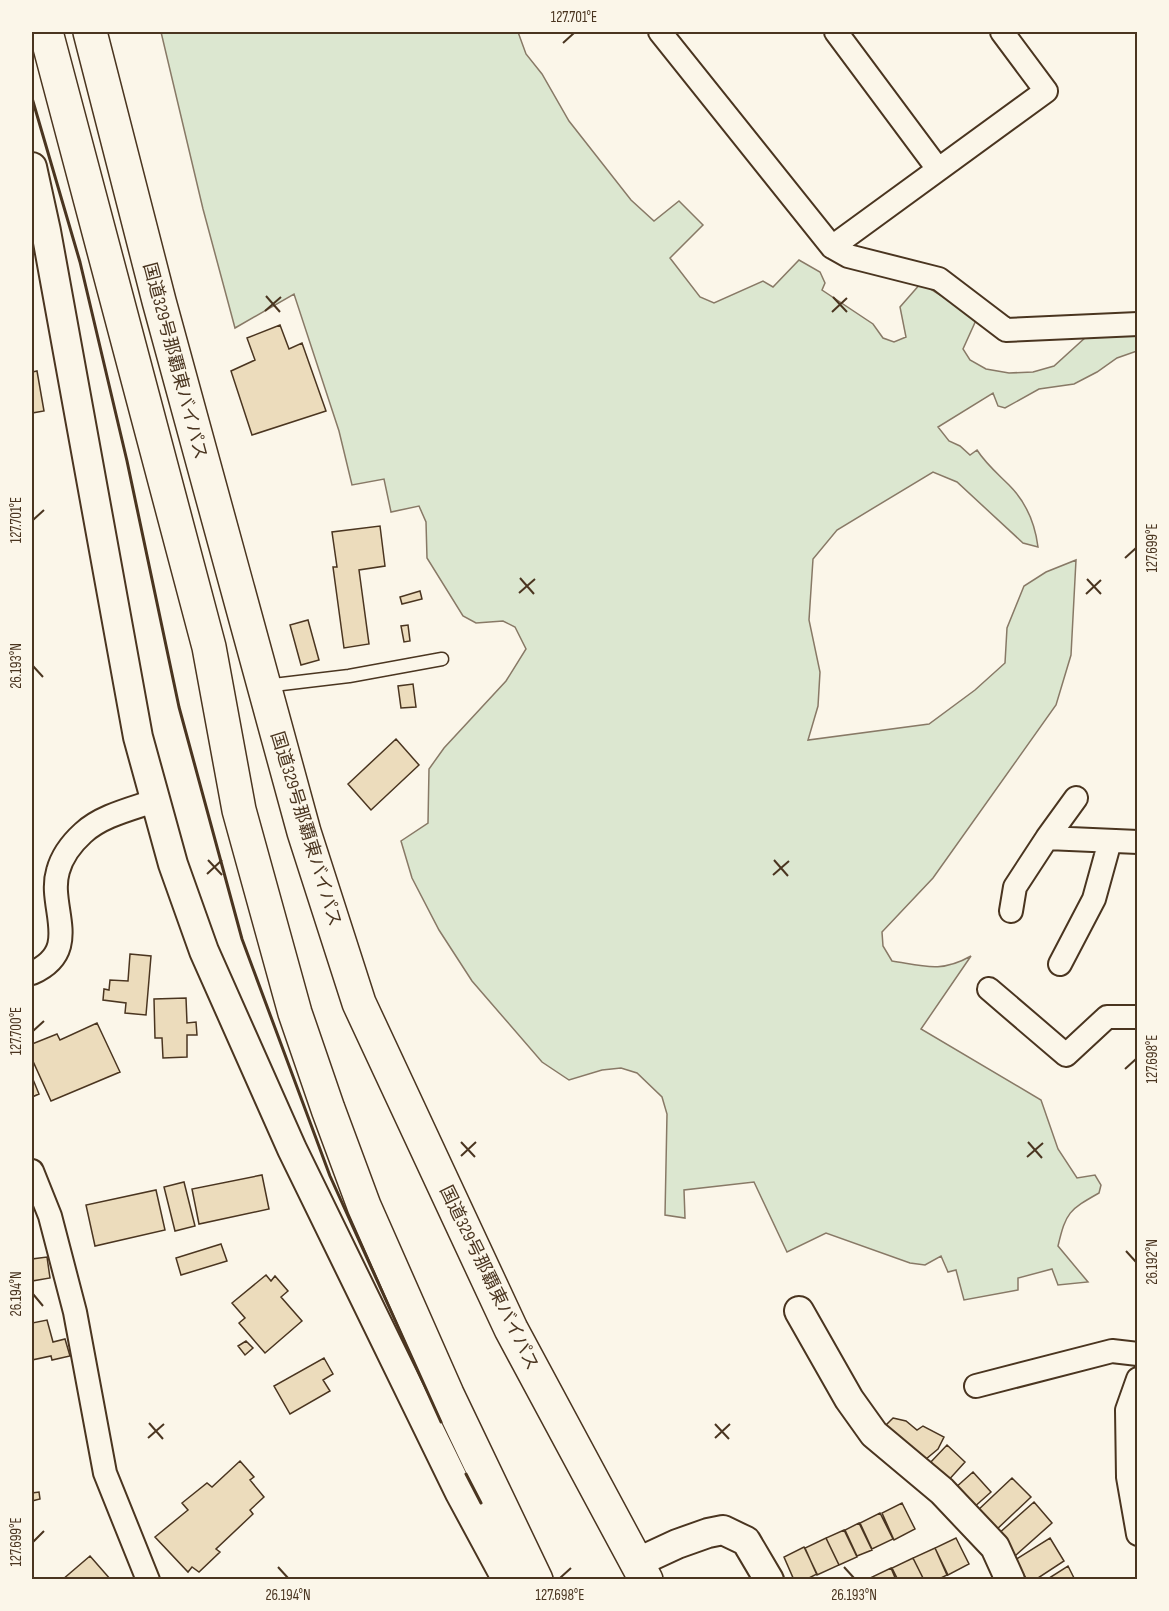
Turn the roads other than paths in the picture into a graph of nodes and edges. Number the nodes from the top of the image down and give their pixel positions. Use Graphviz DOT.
graph roads {
  1 [pos="46,32"];
  2 [pos="90,32"];
  3 [pos="660,32"];
  4 [pos="836,32"];
  5 [pos="1002,32"];
  6 [pos="32,167"];
  7 [pos="938,169"];
  8 [pos="832,247"];
  9 [pos="1137,324"];
  10 [pos="442,659"];
  11 [pos="264,686"];
  12 [pos="1076,798"];
  13 [pos="154,801"];
  14 [pos="1047,838"];
  15 [pos="1110,841"];
  16 [pos="1137,842"];
  17 [pos="1011,911"];
  18 [pos="1060,963"];
  19 [pos="32,973"];
  20 [pos="989,989"];
  21 [pos="1137,1017"];
  22 [pos="32,1171"];
  23 [pos="36,1192"];
  24 [pos="799,1311"];
  25 [pos="1137,1354"];
  26 [pos="1137,1379"];
  27 [pos="976,1386"];
  28 [pos="1133,1461"];
  29 [pos="1137,1534"];
  30 [pos="641,1571"];
  31 [pos="148,1580"];
  32 [pos="507,1580"];
  33 [pos="536,1580"];
  34 [pos="769,1580"];
  35 [pos="1010,1580"];
  1 -- 33 [label="highway"];
  2 -- 11 [label="highway, 国道329号那覇東バイパス"];
  3 -- 8 [label="street"];
  4 -- 7 [label="street"];
  5 -- 7 [label="street"];
  6 -- 13 [label="street"];
  7 -- 8 [label="street"];
  8 -- 9 [label="street"];
  10 -- 11 [label="lane"];
  11 -- 30 [label="highway, 国道329号那覇東バイパス"];
  12 -- 14 [label="street"];
  13 -- 19 [label="street"];
  13 -- 32 [label="street"];
  14 -- 15 [label="street"];
  14 -- 17 [label="street"];
  15 -- 16 [label="street"];
  15 -- 18 [label="street"];
  20 -- 21 [label="street"];
  22 -- 23 [label="street"];
  23 -- 31 [label="street"];
  24 -- 35 [label="street"];
  25 -- 27 [label="street"];
  26 -- 28 [label="street"];
  28 -- 29 [label="street"];
  30 -- 34 [label="street"];
}
